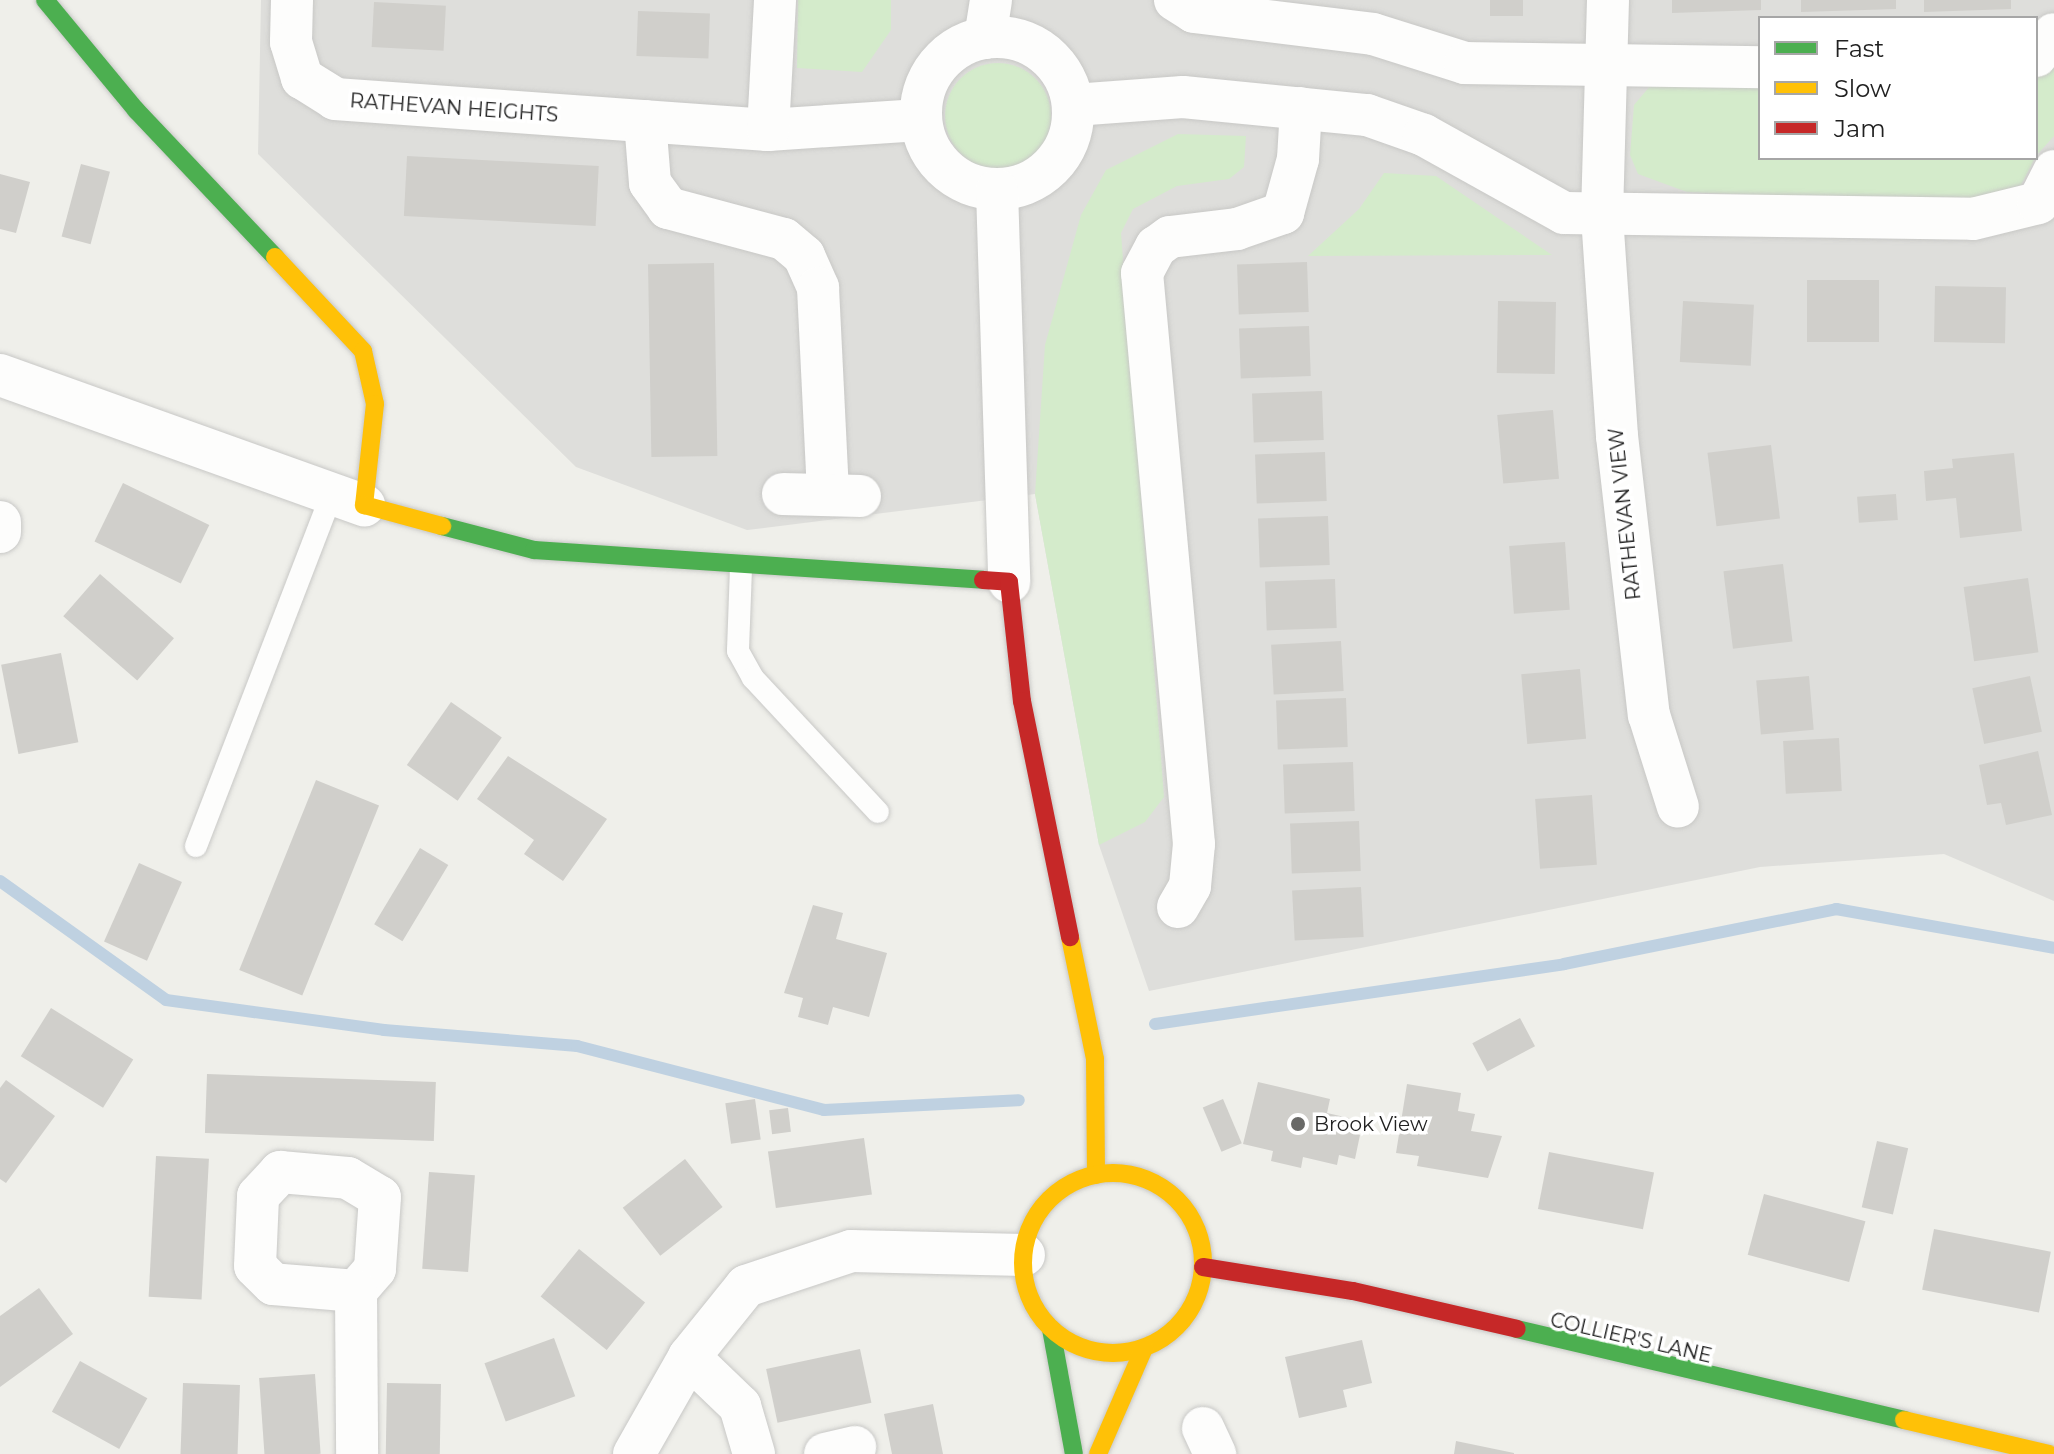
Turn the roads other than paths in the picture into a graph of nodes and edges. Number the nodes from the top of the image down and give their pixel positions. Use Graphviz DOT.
graph roads {
  1 [pos="45,0"];
  2 [pos="292,0"];
  3 [pos="775,0"];
  4 [pos="1175,0"];
  5 [pos="1608,0"];
  6 [pos="988,19"];
  7 [pos="2054,34"];
  8 [pos="2038,54"];
  9 [pos="1608,62"];
  10 [pos="1758,67"];
  11 [pos="1074,105"];
  12 [pos="1301,108"];
  13 [pos="920,120"];
  14 [pos="645,121"];
  15 [pos="768,130"];
  16 [pos="997,190"];
  17 [pos="2049,199"];
  18 [pos="1602,216"];
  19 [pos="0,375"];
  20 [pos="783,494"];
  21 [pos="348,500"];
  22 [pos="0,522"];
  23 [pos="0,532"];
  24 [pos="741,568"];
  25 [pos="1009,582"];
  26 [pos="1678,807"];
  27 [pos="878,812"];
  28 [pos="196,846"];
  29 [pos="1178,907"];
  30 [pos="1096,1175"];
  31 [pos="1024,1255"];
  32 [pos="1203,1267"];
  33 [pos="356,1291"];
  34 [pos="1051,1329"];
  35 [pos="1144,1348"];
  36 [pos="689,1357"];
  37 [pos="357,1454"];
  38 [pos="634,1454"];
  39 [pos="754,1454"];
  40 [pos="1074,1454"];
  41 [pos="1098,1454"];
  42 [pos="2049,1454"];
  1 -- 21 [label="street"];
  2 -- 14 [label="street, RATHEVAN HEIGHTS"];
  3 -- 15 [label="street"];
  4 -- 9 [label="street"];
  5 -- 9 [label="street, RATHEVAN VIEW"];
  6 -- 11 [label="street"];
  6 -- 13 [label="street"];
  7 -- 8 [label="street"];
  9 -- 10 [label="street"];
  9 -- 18 [label="street, RATHEVAN VIEW"];
  11 -- 12 [label="street"];
  11 -- 16 [label="street"];
  12 -- 18 [label="street"];
  12 -- 29 [label="street"];
  13 -- 15 [label="street, RATHEVAN HEIGHTS"];
  13 -- 16 [label="street"];
  14 -- 15 [label="street, RATHEVAN HEIGHTS"];
  14 -- 20 [label="street"];
  16 -- 25 [label="street"];
  17 -- 18 [label="street"];
  18 -- 26 [label="street, RATHEVAN VIEW"];
  19 -- 21 [label="street"];
  21 -- 24 [label="street"];
  21 -- 28 [label="lane"];
  22 -- 23 [label="street"];
  24 -- 25 [label="street"];
  24 -- 27 [label="lane"];
  25 -- 30 [label="street"];
  30 -- 31 [label="street"];
  30 -- 32 [label="street"];
  31 -- 34 [label="street"];
  31 -- 36 [label="street"];
  32 -- 35 [label="street"];
  32 -- 42 [label="street, COLLIER'S LANE"];
  33 -- 37 [label="street"];
  34 -- 35 [label="street"];
  34 -- 40 [label="street"];
  35 -- 41 [label="street"];
  36 -- 38 [label="street"];
  36 -- 39 [label="street"];
}
